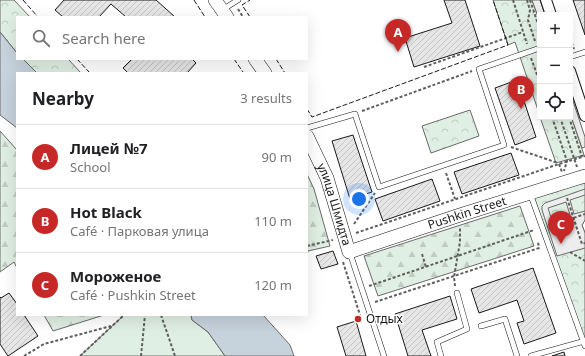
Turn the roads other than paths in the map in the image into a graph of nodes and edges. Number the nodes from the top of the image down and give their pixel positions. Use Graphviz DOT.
graph roads {
  1 [pos="238,0"];
  2 [pos="546,0"];
  3 [pos="222,9"];
  4 [pos="550,12"];
  5 [pos="537,49"];
  6 [pos="585,52"];
  7 [pos="573,56"];
  8 [pos="256,60"];
  9 [pos="264,72"];
  10 [pos="573,80"];
  11 [pos="585,116"];
  12 [pos="308,128"];
  13 [pos="308,138"];
  14 [pos="585,176"];
  15 [pos="530,193"];
  16 [pos="350,252"];
  17 [pos="456,293"];
  18 [pos="481,326"];
  19 [pos="584,343"];
  20 [pos="384,356"];
  21 [pos="441,356"];
  22 [pos="517,356"];
  23 [pos="531,356"];
  1 -- 3 [label="lane"];
  2 -- 4 [label="street"];
  5 -- 12 [label="lane"];
  6 -- 7 [label="lane"];
  8 -- 9 [label="street"];
  10 -- 11 [label="street"];
  13 -- 16 [label="street, улица Шмидта"];
  14 -- 15 [label="street, Pushkin Street"];
  15 -- 16 [label="street, Pushkin Street"];
  15 -- 19 [label="lane"];
  16 -- 20 [label="lane"];
  17 -- 21 [label="lane"];
  18 -- 22 [label="lane"];
  19 -- 23 [label="lane"];
}
